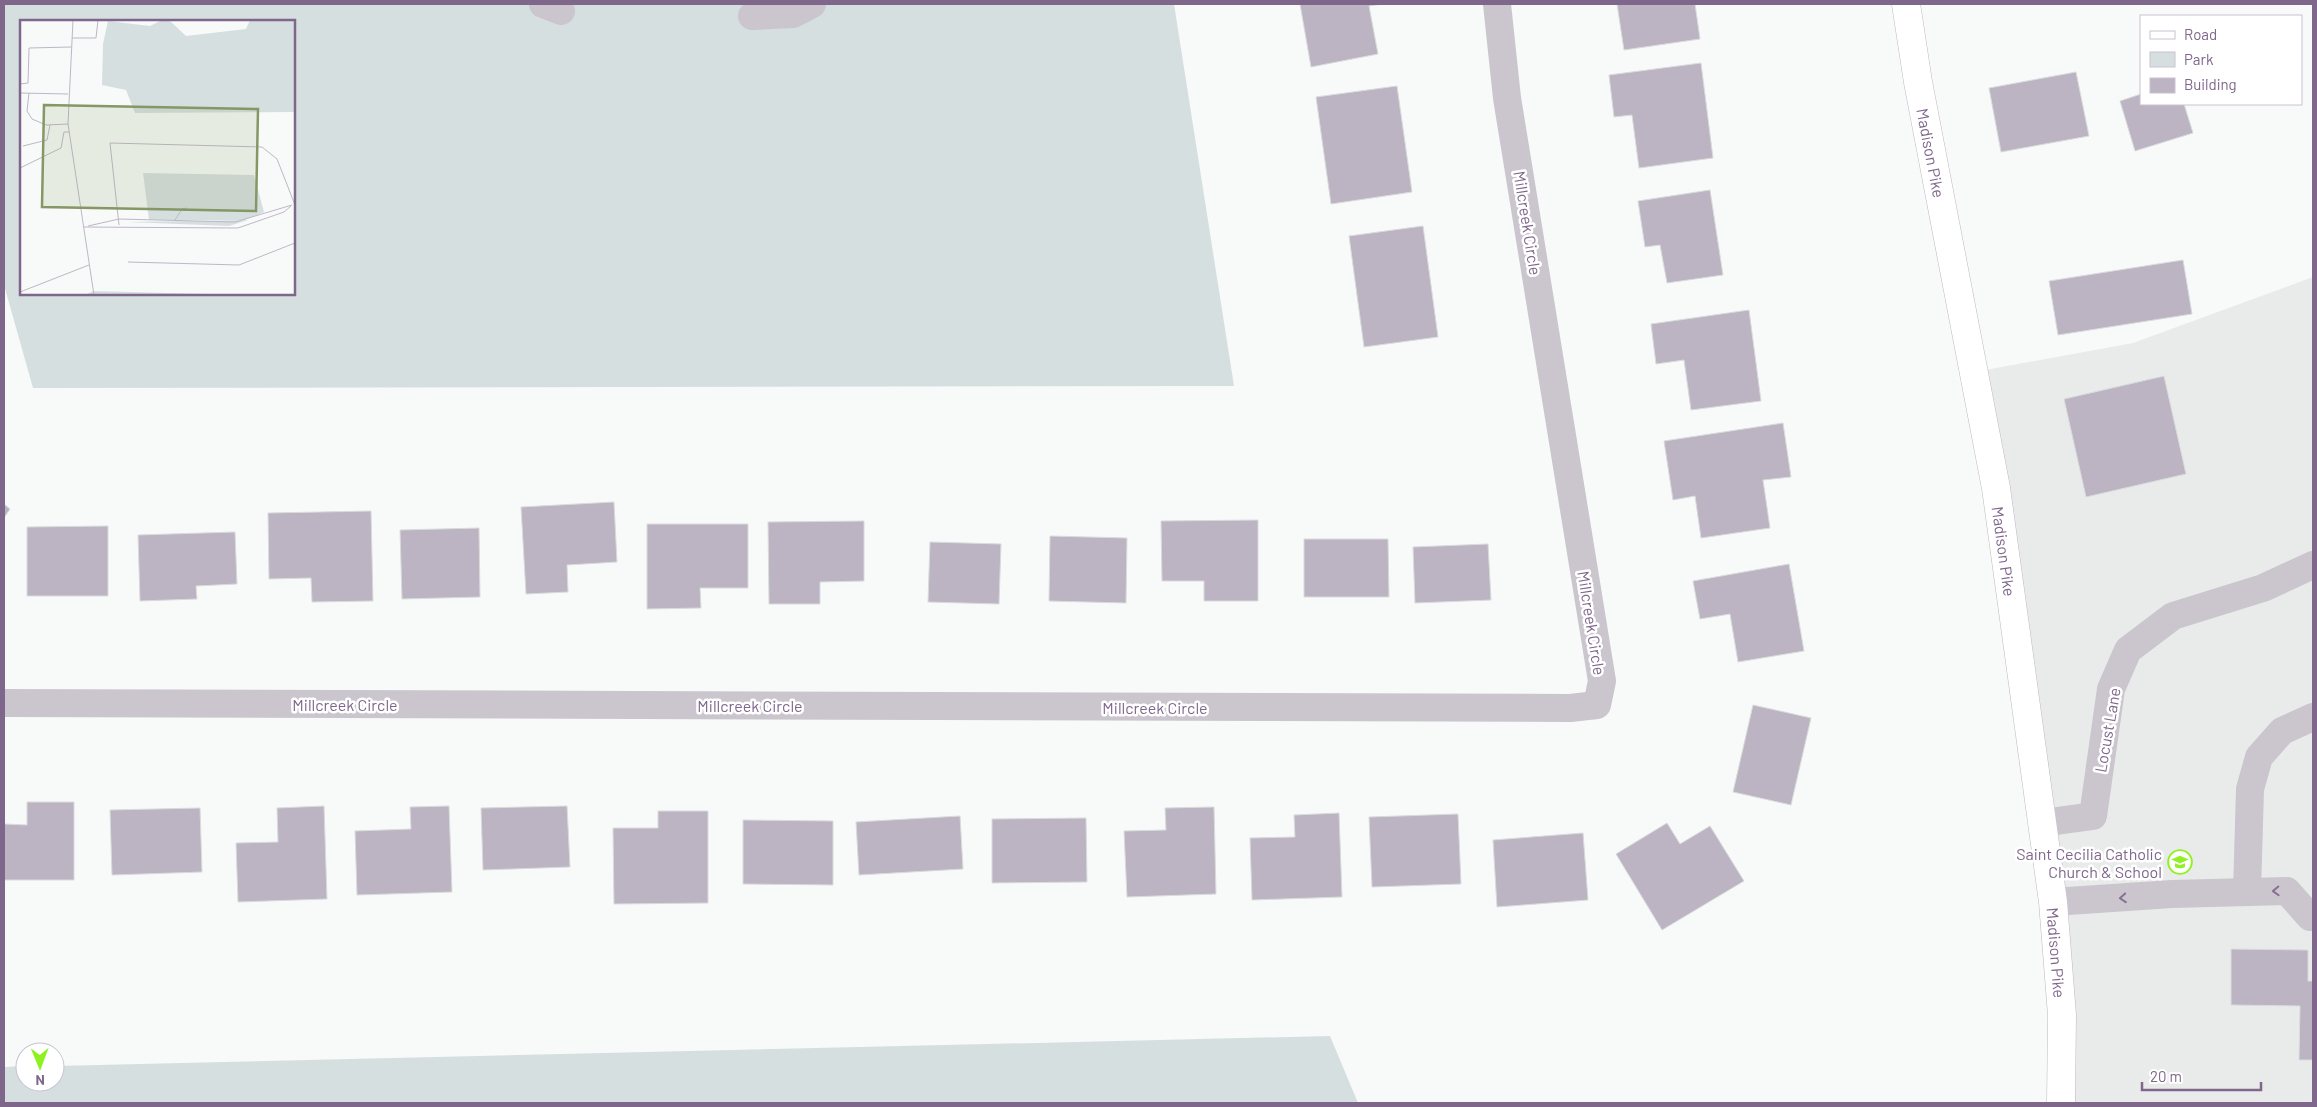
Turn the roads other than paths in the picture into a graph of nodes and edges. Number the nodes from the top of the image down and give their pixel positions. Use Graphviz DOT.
graph roads {
  1 [pos="812,4"];
  2 [pos="1497,4"];
  3 [pos="1906,4"];
  4 [pos="752,16"];
  5 [pos="2313,565"];
  6 [pos="4,702"];
  7 [pos="2313,717"];
  8 [pos="2042,823"];
  9 [pos="2248,892"];
  10 [pos="2053,902"];
  11 [pos="2313,918"];
  12 [pos="2061,1103"];
  1 -- 4 [label="street"];
  2 -- 6 [label="street, Millcreek Circle"];
  3 -- 8 [label="main road, Madison Pike"];
  5 -- 8 [label="street, Locust Lane"];
  7 -- 9 [label="street"];
  8 -- 10 [label="main road, Madison Pike"];
  9 -- 10 [label="street, one-way"];
  11 -- 9 [label="street, one-way"];
  10 -- 12 [label="main road, Madison Pike"];
}
